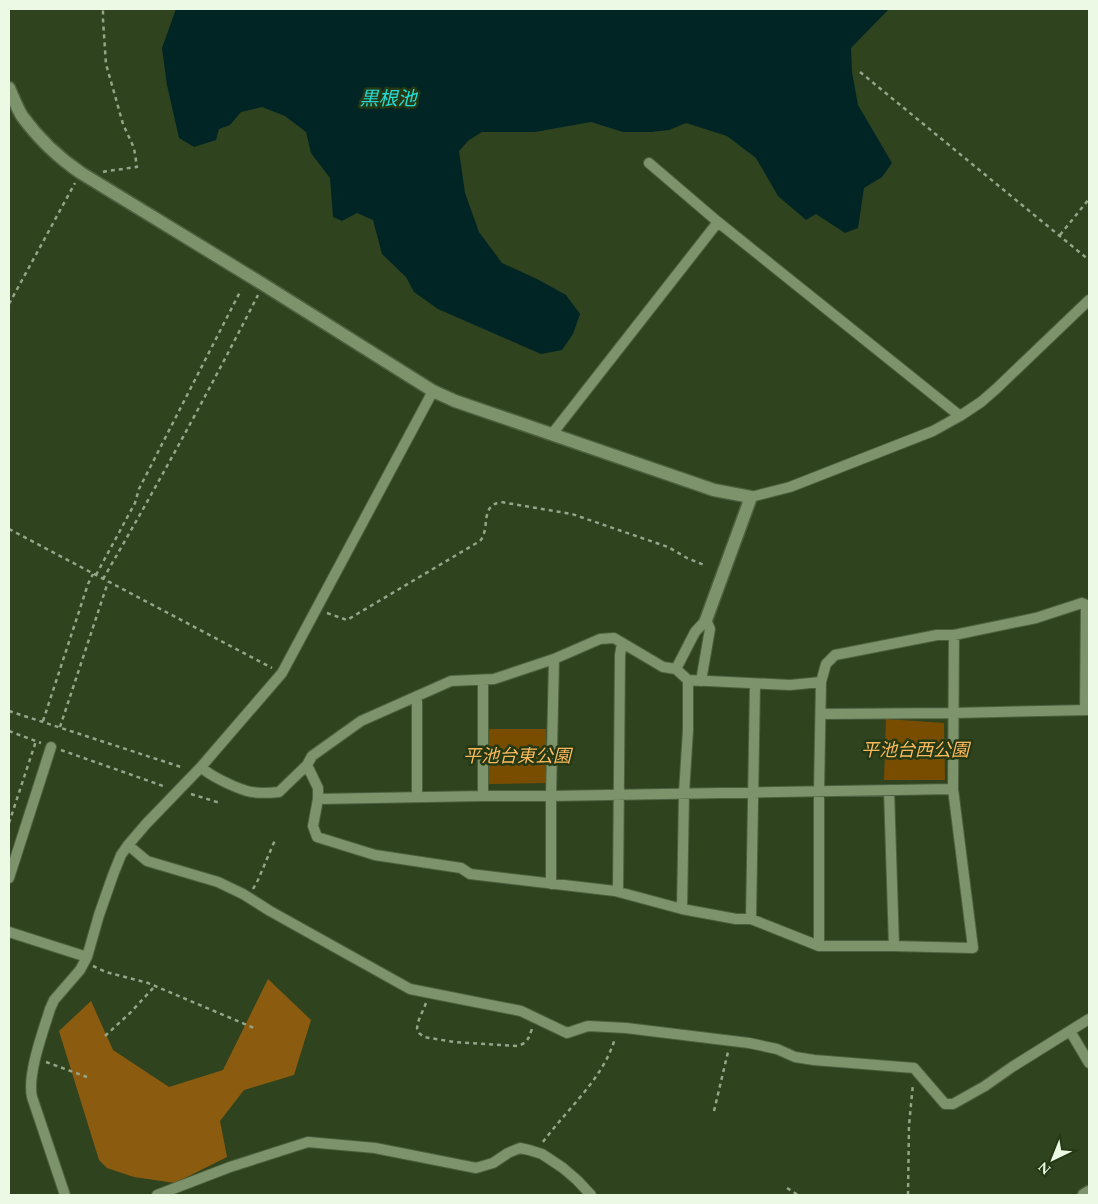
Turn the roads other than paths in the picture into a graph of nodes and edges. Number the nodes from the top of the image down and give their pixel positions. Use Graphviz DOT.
graph roads {
  1 [pos="9,88"];
  2 [pos="649,163"];
  3 [pos="718,222"];
  4 [pos="1089,300"];
  5 [pos="433,391"];
  6 [pos="960,416"];
  7 [pos="552,434"];
  8 [pos="751,498"];
  9 [pos="1087,606"];
  10 [pos="706,620"];
  11 [pos="954,635"];
  12 [pos="622,644"];
  13 [pos="554,660"];
  14 [pos="676,670"];
  15 [pos="483,680"];
  16 [pos="688,680"];
  17 [pos="701,681"];
  18 [pos="821,682"];
  19 [pos="755,684"];
  20 [pos="417,696"];
  21 [pos="1087,710"];
  22 [pos="954,713"];
  23 [pos="821,714"];
  24 [pos="51,747"];
  25 [pos="307,765"];
  26 [pos="197,771"];
  27 [pos="953,789"];
  28 [pos="889,790"];
  29 [pos="819,791"];
  30 [pos="753,792"];
  31 [pos="684,793"];
  32 [pos="619,794"];
  33 [pos="483,796"];
  34 [pos="551,796"];
  35 [pos="417,797"];
  36 [pos="318,799"];
  37 [pos="128,845"];
  38 [pos="9,878"];
  39 [pos="551,884"];
  40 [pos="618,891"];
  41 [pos="682,909"];
  42 [pos="751,918"];
  43 [pos="9,932"];
  44 [pos="819,946"];
  45 [pos="894,946"];
  46 [pos="85,960"];
  47 [pos="1089,1019"];
  48 [pos="1070,1031"];
  49 [pos="1089,1063"];
  50 [pos="1089,1192"];
  51 [pos="65,1195"];
  52 [pos="158,1195"];
  53 [pos="591,1195"];
  54 [pos="1084,1195"];
  1 -- 5 [label="street"];
  2 -- 3 [label="street"];
  3 -- 6 [label="street"];
  3 -- 7 [label="street"];
  4 -- 6 [label="street"];
  5 -- 7 [label="street"];
  5 -- 26 [label="street"];
  6 -- 8 [label="street"];
  7 -- 8 [label="street"];
  8 -- 10 [label="street"];
  9 -- 11 [label="street"];
  9 -- 21 [label="street"];
  10 -- 14 [label="street"];
  10 -- 17 [label="street"];
  11 -- 18 [label="street"];
  11 -- 22 [label="street"];
  12 -- 13 [label="street"];
  12 -- 14 [label="street"];
  12 -- 32 [label="street"];
  13 -- 15 [label="street"];
  13 -- 34 [label="street"];
  14 -- 16 [label="street"];
  15 -- 20 [label="street"];
  15 -- 33 [label="street"];
  16 -- 17 [label="street"];
  16 -- 31 [label="street"];
  17 -- 19 [label="street"];
  18 -- 19 [label="street"];
  18 -- 23 [label="street"];
  19 -- 30 [label="street"];
  20 -- 25 [label="street"];
  20 -- 35 [label="street"];
  21 -- 22 [label="street"];
  22 -- 23 [label="street"];
  22 -- 27 [label="street"];
  23 -- 29 [label="street"];
  24 -- 38 [label="street"];
  25 -- 26 [label="street"];
  25 -- 36 [label="street"];
  26 -- 37 [label="street"];
  27 -- 28 [label="street"];
  27 -- 45 [label="street"];
  28 -- 29 [label="street"];
  28 -- 45 [label="street"];
  29 -- 30 [label="street"];
  29 -- 44 [label="street"];
  30 -- 31 [label="street"];
  30 -- 42 [label="street"];
  31 -- 32 [label="street"];
  31 -- 41 [label="street"];
  32 -- 34 [label="street"];
  32 -- 40 [label="street"];
  33 -- 34 [label="street"];
  33 -- 35 [label="street"];
  34 -- 39 [label="street"];
  35 -- 36 [label="street"];
  36 -- 39 [label="street"];
  37 -- 46 [label="street"];
  37 -- 48 [label="street"];
  39 -- 40 [label="street"];
  40 -- 41 [label="street"];
  41 -- 42 [label="street"];
  42 -- 44 [label="street"];
  43 -- 46 [label="street"];
  44 -- 45 [label="street"];
  46 -- 51 [label="street"];
  47 -- 48 [label="street"];
  48 -- 49 [label="street"];
  50 -- 54 [label="street"];
  52 -- 53 [label="street"];
}
